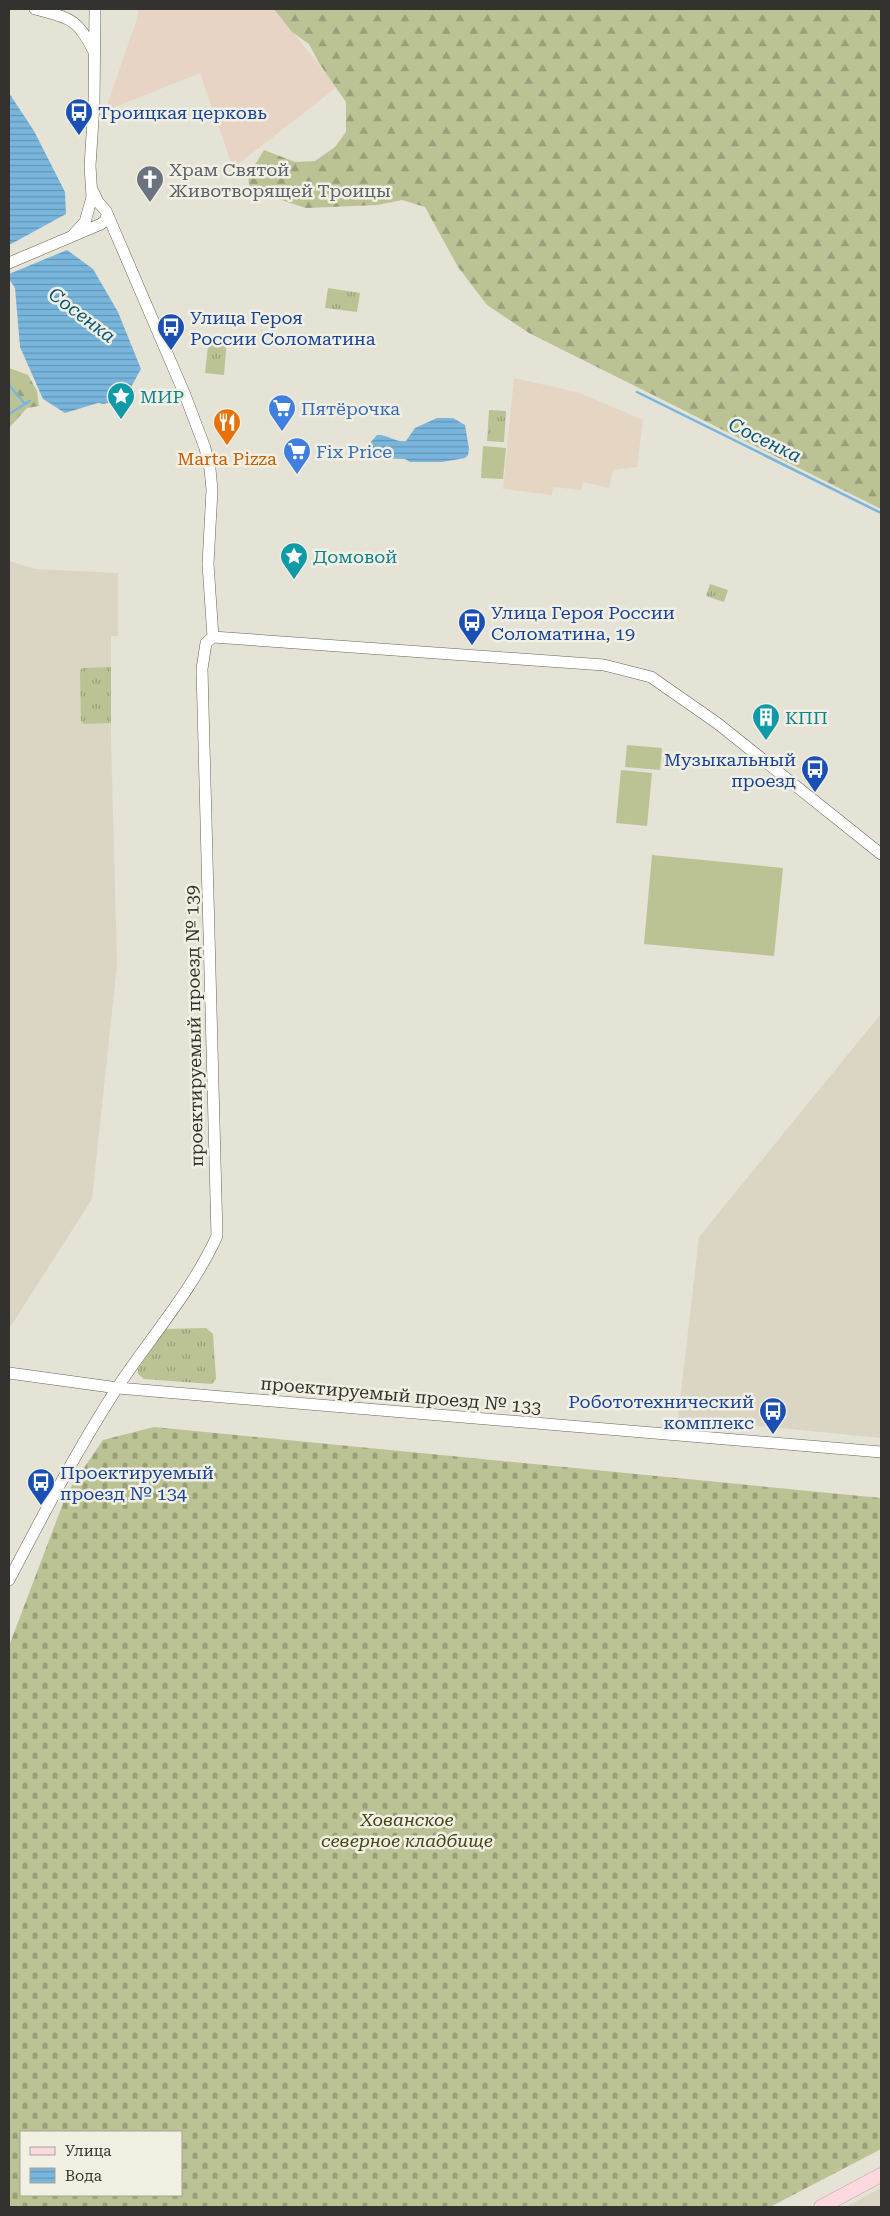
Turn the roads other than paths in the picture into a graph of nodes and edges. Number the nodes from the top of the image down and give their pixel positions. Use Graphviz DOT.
graph roads {
  1 [pos="35,9"];
  2 [pos="95,9"];
  3 [pos="94,51"];
  4 [pos="92,189"];
  5 [pos="88,213"];
  6 [pos="102,217"];
  7 [pos="73,235"];
  8 [pos="9,263"];
  9 [pos="213,637"];
  10 [pos="881,854"];
  11 [pos="9,1373"];
  12 [pos="118,1388"];
  13 [pos="881,1452"];
  14 [pos="9,1580"];
  15 [pos="881,2175"];
  16 [pos="821,2207"];
  1 -- 3 [label="street"];
  2 -- 3 [label="street"];
  3 -- 4 [label="street"];
  4 -- 5 [label="street"];
  4 -- 6 [label="street"];
  5 -- 6 [label="street"];
  5 -- 6 [label="street"];
  5 -- 7 [label="street"];
  6 -- 7 [label="street"];
  6 -- 9 [label="street"];
  7 -- 8 [label="street"];
  9 -- 10 [label="street"];
  9 -- 12 [label="street, проектируемый проезд № 139"];
  11 -- 12 [label="street, проектируемый проезд № 133"];
  12 -- 13 [label="street, проектируемый проезд № 133"];
  12 -- 14 [label="street"];
  15 -- 16 [label="main road"];
}
